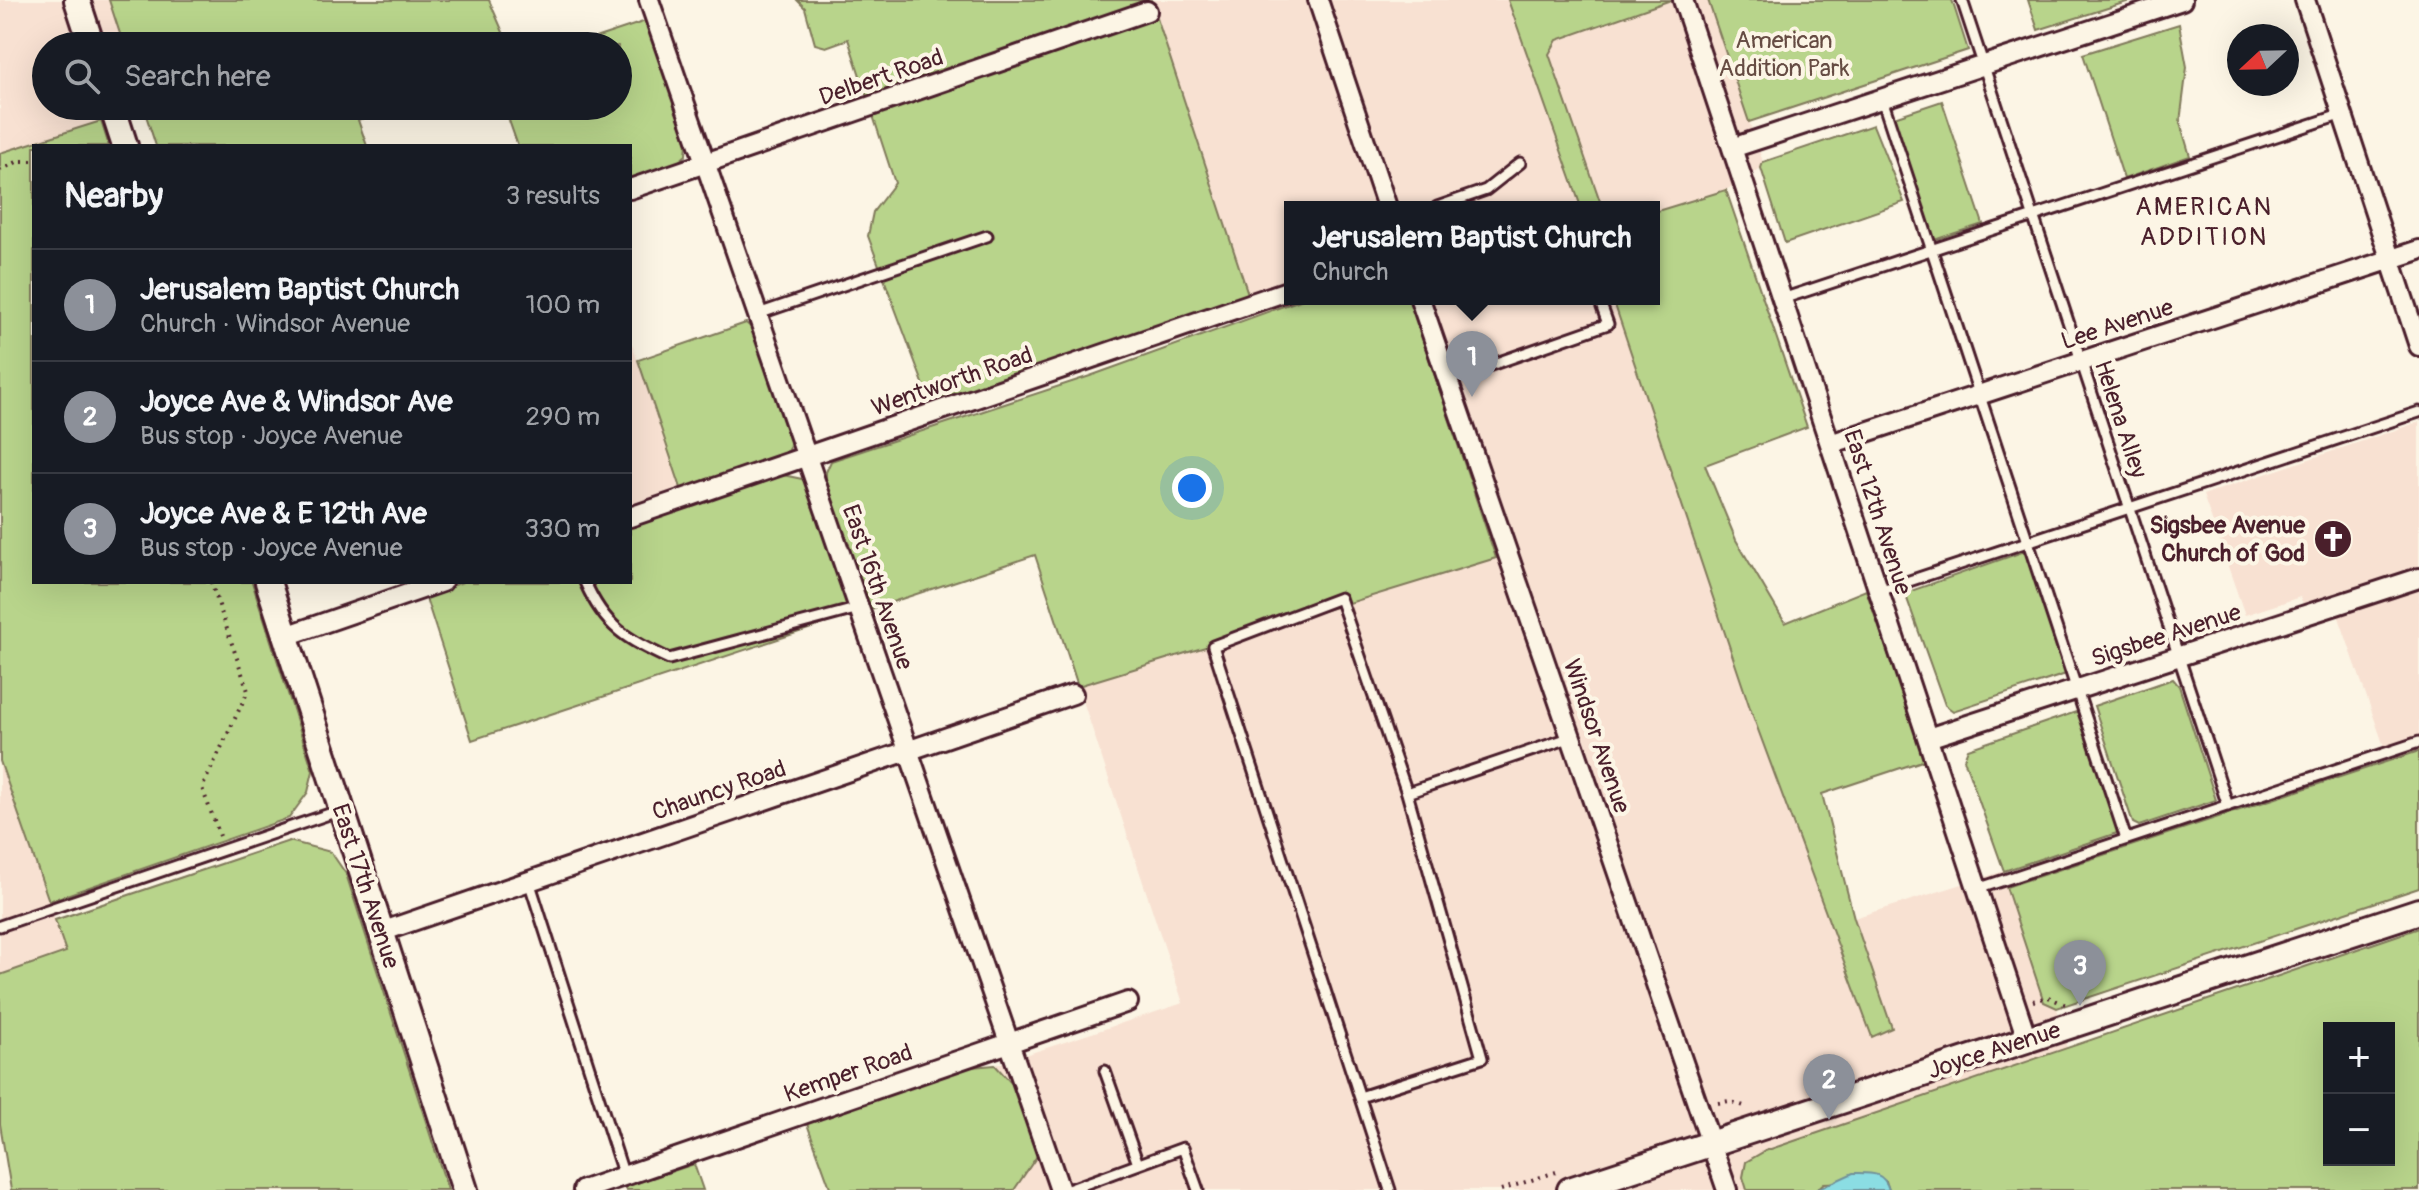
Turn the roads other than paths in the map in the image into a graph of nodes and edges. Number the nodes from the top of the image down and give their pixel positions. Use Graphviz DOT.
graph roads {
  1 [pos="77,0"];
  2 [pos="649,0"];
  3 [pos="1318,0"];
  4 [pos="1683,0"];
  5 [pos="1962,0"];
  6 [pos="2182,0"];
  7 [pos="2305,0"];
  8 [pos="1147,11"];
  9 [pos="87,32"];
  10 [pos="1983,65"];
  11 [pos="1882,99"];
  12 [pos="2343,114"];
  13 [pos="117,120"];
  14 [pos="124,144"];
  15 [pos="1732,148"];
  16 [pos="706,163"];
  17 [pos="1520,163"];
  18 [pos="632,188"];
  19 [pos="1385,201"];
  20 [pos="1454,201"];
  21 [pos="2033,216"];
  22 [pos="987,236"];
  23 [pos="1932,250"];
  24 [pos="2419,250"];
  25 [pos="2390,259"];
  26 [pos="1284,292"];
  27 [pos="1782,299"];
  28 [pos="1422,305"];
  29 [pos="1601,305"];
  30 [pos="758,314"];
  31 [pos="2419,346"];
  32 [pos="2081,361"];
  33 [pos="1448,380"];
  34 [pos="1980,395"];
  35 [pos="2419,412"];
  36 [pos="1830,444"];
  37 [pos="807,456"];
  38 [pos="2130,508"];
  39 [pos="632,516"];
  40 [pos="2028,541"];
  41 [pos="2419,578"];
  42 [pos="269,584"];
  43 [pos="436,584"];
  44 [pos="586,584"];
  45 [pos="1879,591"];
  46 [pos="859,608"];
  47 [pos="286,636"];
  48 [pos="2179,656"];
  49 [pos="2077,689"];
  50 [pos="1073,694"];
  51 [pos="1572,737"];
  52 [pos="1928,738"];
  53 [pos="2419,742"];
  54 [pos="908,750"];
  55 [pos="1407,793"];
  56 [pos="2228,806"];
  57 [pos="341,810"];
  58 [pos="2126,839"];
  59 [pos="529,881"];
  60 [pos="1977,889"];
  61 [pos="2419,911"];
  62 [pos="0,926"];
  63 [pos="381,932"];
  64 [pos="1128,1002"];
  65 [pos="2027,1039"];
  66 [pos="1010,1043"];
  67 [pos="1105,1071"];
  68 [pos="1360,1097"];
  69 [pos="1713,1142"];
  70 [pos="1138,1164"];
  71 [pos="624,1176"];
  72 [pos="1565,1180"];
  73 [pos="465,1190"];
  74 [pos="583,1190"];
  75 [pos="1060,1190"];
  76 [pos="1068,1190"];
  77 [pos="1198,1190"];
  78 [pos="1390,1190"];
  79 [pos="1727,1190"];
  1 -- 9 [label="street"];
  2 -- 16 [label="street, East 16th Avenue"];
  3 -- 19 [label="street"];
  4 -- 15 [label="street, East 12th Avenue"];
  5 -- 10 [label="lane, Helena Alley"];
  6 -- 10 [label="street"];
  7 -- 12 [label="street"];
  8 -- 16 [label="street, Delbert Road"];
  10 -- 11 [label="street"];
  10 -- 21 [label="lane, Helena Alley"];
  11 -- 15 [label="street"];
  11 -- 23 [label="lane"];
  12 -- 21 [label="lane"];
  12 -- 25 [label="street"];
  13 -- 14 [label="street"];
  15 -- 27 [label="street, East 12th Avenue"];
  16 -- 18 [label="street, Delbert Road"];
  16 -- 30 [label="street, East 16th Avenue"];
  17 -- 20 [label="lane"];
  21 -- 23 [label="lane"];
  21 -- 32 [label="lane, Helena Alley"];
  22 -- 30 [label="lane"];
  23 -- 27 [label="lane"];
  23 -- 34 [label="lane"];
  24 -- 25 [label="street, Lee Avenue"];
  25 -- 31 [label="street"];
  25 -- 32 [label="street, Lee Avenue"];
  26 -- 37 [label="street, Wentworth Road"];
  27 -- 36 [label="street, East 12th Avenue"];
  28 -- 33 [label="street, Windsor Avenue"];
  29 -- 33 [label="lane"];
  30 -- 37 [label="street, East 16th Avenue"];
  32 -- 34 [label="street, Lee Avenue"];
  32 -- 38 [label="lane, Helena Alley"];
  33 -- 51 [label="street, Windsor Avenue"];
  34 -- 36 [label="street, Lee Avenue"];
  34 -- 40 [label="lane"];
  35 -- 38 [label="lane"];
  36 -- 45 [label="street, East 12th Avenue"];
  37 -- 39 [label="street, Wentworth Road"];
  37 -- 46 [label="street, East 16th Avenue"];
  38 -- 40 [label="lane"];
  38 -- 48 [label="lane, Helena Alley"];
  40 -- 45 [label="lane"];
  40 -- 49 [label="lane"];
  41 -- 48 [label="street, Sigsbee Avenue"];
  42 -- 47 [label="street, East 17th Avenue"];
  43 -- 47 [label="street"];
  44 -- 46 [label="lane"];
  45 -- 52 [label="street, East 12th Avenue"];
  46 -- 54 [label="street, East 16th Avenue"];
  47 -- 57 [label="street, East 17th Avenue"];
  48 -- 49 [label="street, Sigsbee Avenue"];
  48 -- 56 [label="lane, Helena Alley"];
  49 -- 52 [label="street, Sigsbee Avenue"];
  49 -- 58 [label="lane"];
  50 -- 54 [label="street, Chauncy Road"];
  51 -- 55 [label="lane"];
  51 -- 69 [label="street, Windsor Avenue"];
  52 -- 60 [label="street, East 12th Avenue"];
  53 -- 56 [label="lane"];
  54 -- 59 [label="street, Chauncy Road"];
  54 -- 66 [label="street, East 16th Avenue"];
  55 -- 68 [label="lane"];
  55 -- 68 [label="lane"];
  56 -- 58 [label="lane"];
  57 -- 62 [label="lane"];
  57 -- 63 [label="street, East 17th Avenue"];
  58 -- 60 [label="lane"];
  59 -- 63 [label="street, Chauncy Road"];
  59 -- 71 [label="lane"];
  60 -- 65 [label="street, East 12th Avenue"];
  61 -- 65 [label="street, Joyce Avenue"];
  63 -- 73 [label="street, East 17th Avenue"];
  64 -- 66 [label="street, Kemper Road"];
  65 -- 69 [label="street, Joyce Avenue"];
  66 -- 71 [label="street, Kemper Road"];
  66 -- 75 [label="street, East 16th Avenue"];
  67 -- 70 [label="lane"];
  68 -- 78 [label="lane"];
  69 -- 72 [label="street, Joyce Avenue"];
  69 -- 79 [label="street, Windsor Avenue"];
  70 -- 76 [label="lane"];
  70 -- 77 [label="lane"];
  71 -- 74 [label="street, Kemper Road"];
}
